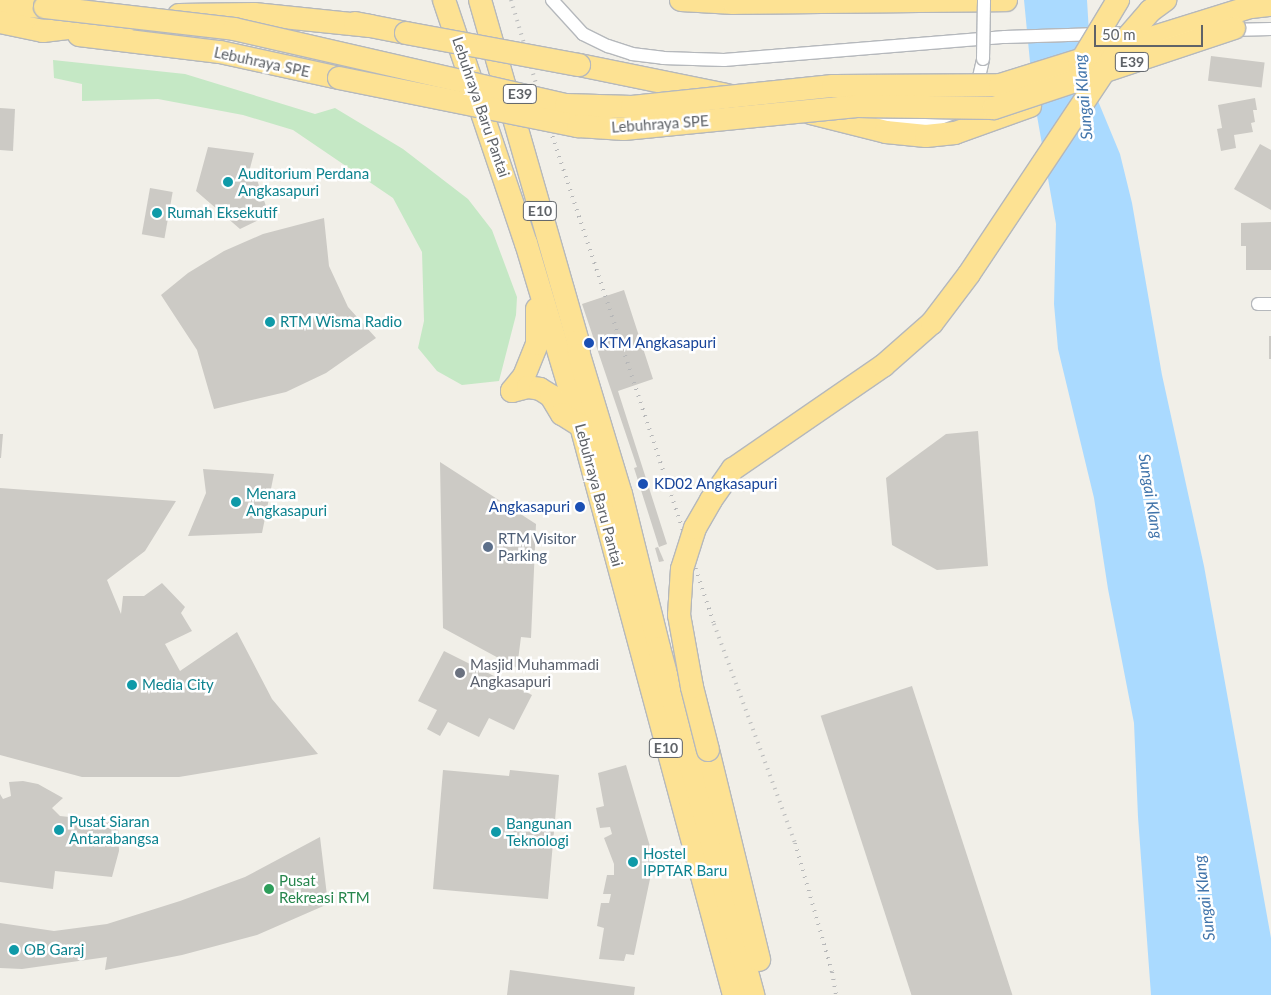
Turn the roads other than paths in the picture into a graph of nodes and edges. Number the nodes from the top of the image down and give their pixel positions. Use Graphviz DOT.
graph roads {
  1 [pos="244,0"];
  2 [pos="444,0"];
  3 [pos="480,0"];
  4 [pos="552,0"];
  5 [pos="681,0"];
  6 [pos="984,0"];
  7 [pos="1002,0"];
  8 [pos="1006,0"];
  9 [pos="1118,0"];
  10 [pos="1165,0"];
  11 [pos="0,5"];
  12 [pos="1271,5"];
  13 [pos="1271,20"];
  14 [pos="0,22"];
  15 [pos="370,26"];
  16 [pos="1271,29"];
  17 [pos="44,31"];
  18 [pos="839,118"];
  19 [pos="526,243"];
  20 [pos="581,426"];
  21 [pos="734,995"];
  22 [pos="753,995"];
  23 [pos="767,995"];
  1 -- 15 [label="highway"];
  2 -- 19 [label="highway, Lebuhraya Baru Pantai / E10"];
  3 -- 22 [label="highway, Lebuhraya Baru Pantai / E10"];
  4 -- 16 [label="street"];
  5 -- 7 [label="highway"];
  6 -- 18 [label="street, bridge"];
  7 -- 8 [label="highway"];
  9 -- 18 [label="highway, bridge"];
  10 -- 23 [label="highway, bridge"];
  11 -- 12 [label="highway, Lebuhraya SPE / E39, bridge"];
  13 -- 17 [label="highway, Lebuhraya SPE / E39, bridge"];
  14 -- 17 [label="highway"];
  15 -- 17 [label="highway"];
  15 -- 18 [label="highway, bridge"];
  19 -- 20 [label="highway, Lebuhraya Baru Pantai / E10"];
  19 -- 20 [label="highway"];
  20 -- 21 [label="highway, Lebuhraya Baru Pantai / E10"];
}
